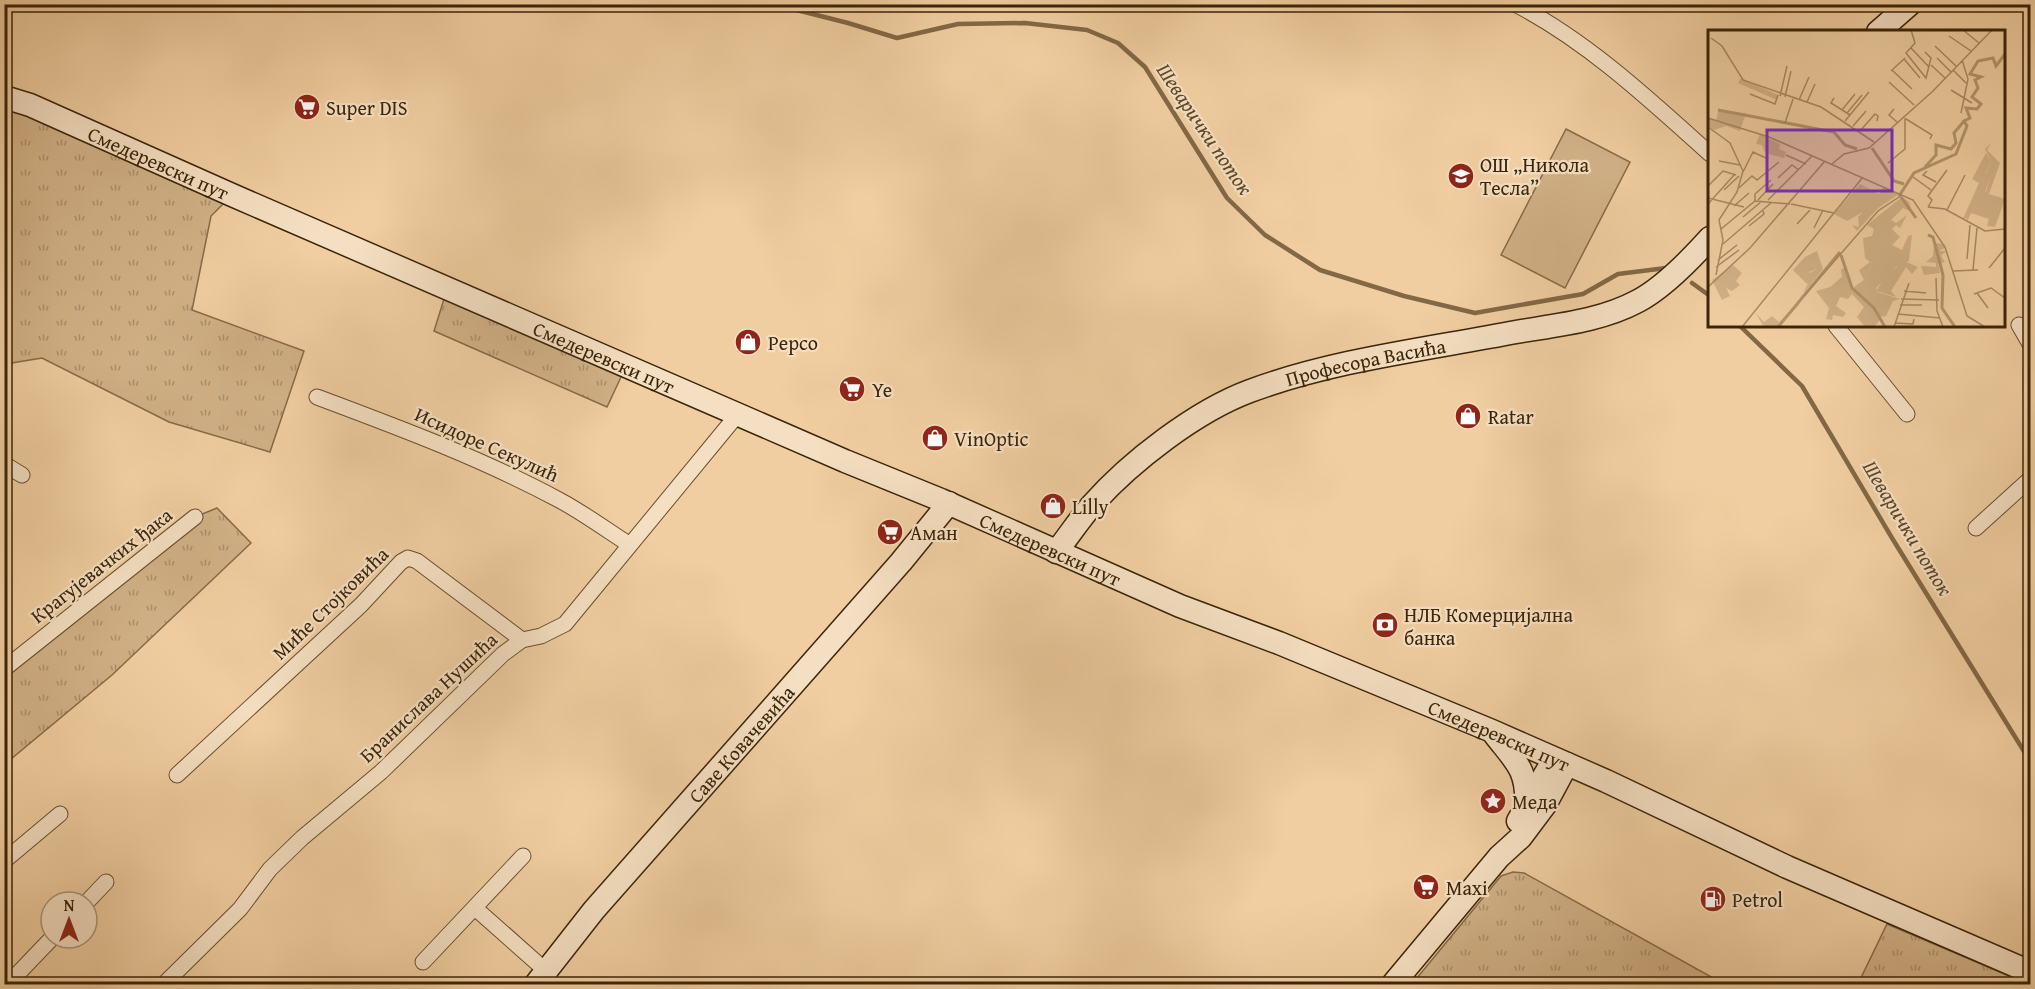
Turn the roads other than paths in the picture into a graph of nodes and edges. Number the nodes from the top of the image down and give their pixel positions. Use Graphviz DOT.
graph roads {
  1 [pos="1910,4"];
  2 [pos="1519,5"];
  3 [pos="1880,30"];
  4 [pos="4,96"];
  5 [pos="1708,152"];
  6 [pos="1708,240"];
  7 [pos="2019,326"];
  8 [pos="1837,327"];
  9 [pos="2031,344"];
  10 [pos="317,397"];
  11 [pos="738,414"];
  12 [pos="1907,414"];
  13 [pos="4,464"];
  14 [pos="22,475"];
  15 [pos="2031,479"];
  16 [pos="949,503"];
  17 [pos="195,517"];
  18 [pos="1976,528"];
  19 [pos="630,545"];
  20 [pos="1056,552"];
  21 [pos="522,640"];
  22 [pos="4,669"];
  23 [pos="1492,731"];
  24 [pos="1561,761"];
  25 [pos="177,775"];
  26 [pos="1606,781"];
  27 [pos="1535,806"];
  28 [pos="60,814"];
  29 [pos="523,856"];
  30 [pos="4,861"];
  31 [pos="106,882"];
  32 [pos="98,890"];
  33 [pos="475,908"];
  34 [pos="41,950"];
  35 [pos="423,962"];
  36 [pos="2031,972"];
  37 [pos="541,977"];
  38 [pos="8,984"];
  39 [pos="164,984"];
  40 [pos="1393,984"];
  1 -- 3 [label="main road"];
  2 -- 5 [label="street"];
  4 -- 11 [label="main road, Смедеревски пут"];
  6 -- 20 [label="main road, Професора Васића"];
  7 -- 9 [label="street"];
  8 -- 12 [label="street"];
  10 -- 19 [label="street, Исидоре Секулић"];
  11 -- 16 [label="main road, Смедеревски пут"];
  11 -- 19 [label="street, Бранислава Нушића"];
  13 -- 14 [label="street"];
  15 -- 18 [label="street"];
  16 -- 20 [label="main road, Смедеревски пут"];
  16 -- 37 [label="main road, Саве Ковачевића"];
  17 -- 22 [label="street, Крагујевачких ђака"];
  19 -- 21 [label="street, Бранислава Нушића"];
  20 -- 23 [label="main road, Смедеревски пут"];
  21 -- 25 [label="street, Миће Стојковића"];
  21 -- 39 [label="street, Бранислава Нушића"];
  23 -- 24 [label="main road, Смедеревски пут"];
  23 -- 27 [label="main road"];
  24 -- 26 [label="main road, Смедеревски пут"];
  24 -- 27 [label="main road"];
  26 -- 27 [label="main road"];
  26 -- 36 [label="main road, Смедеревски пут"];
  27 -- 40 [label="main road"];
  28 -- 30 [label="street"];
  29 -- 33 [label="street"];
  31 -- 32 [label="street"];
  33 -- 35 [label="street"];
  33 -- 37 [label="street"];
  34 -- 38 [label="street"];
}
